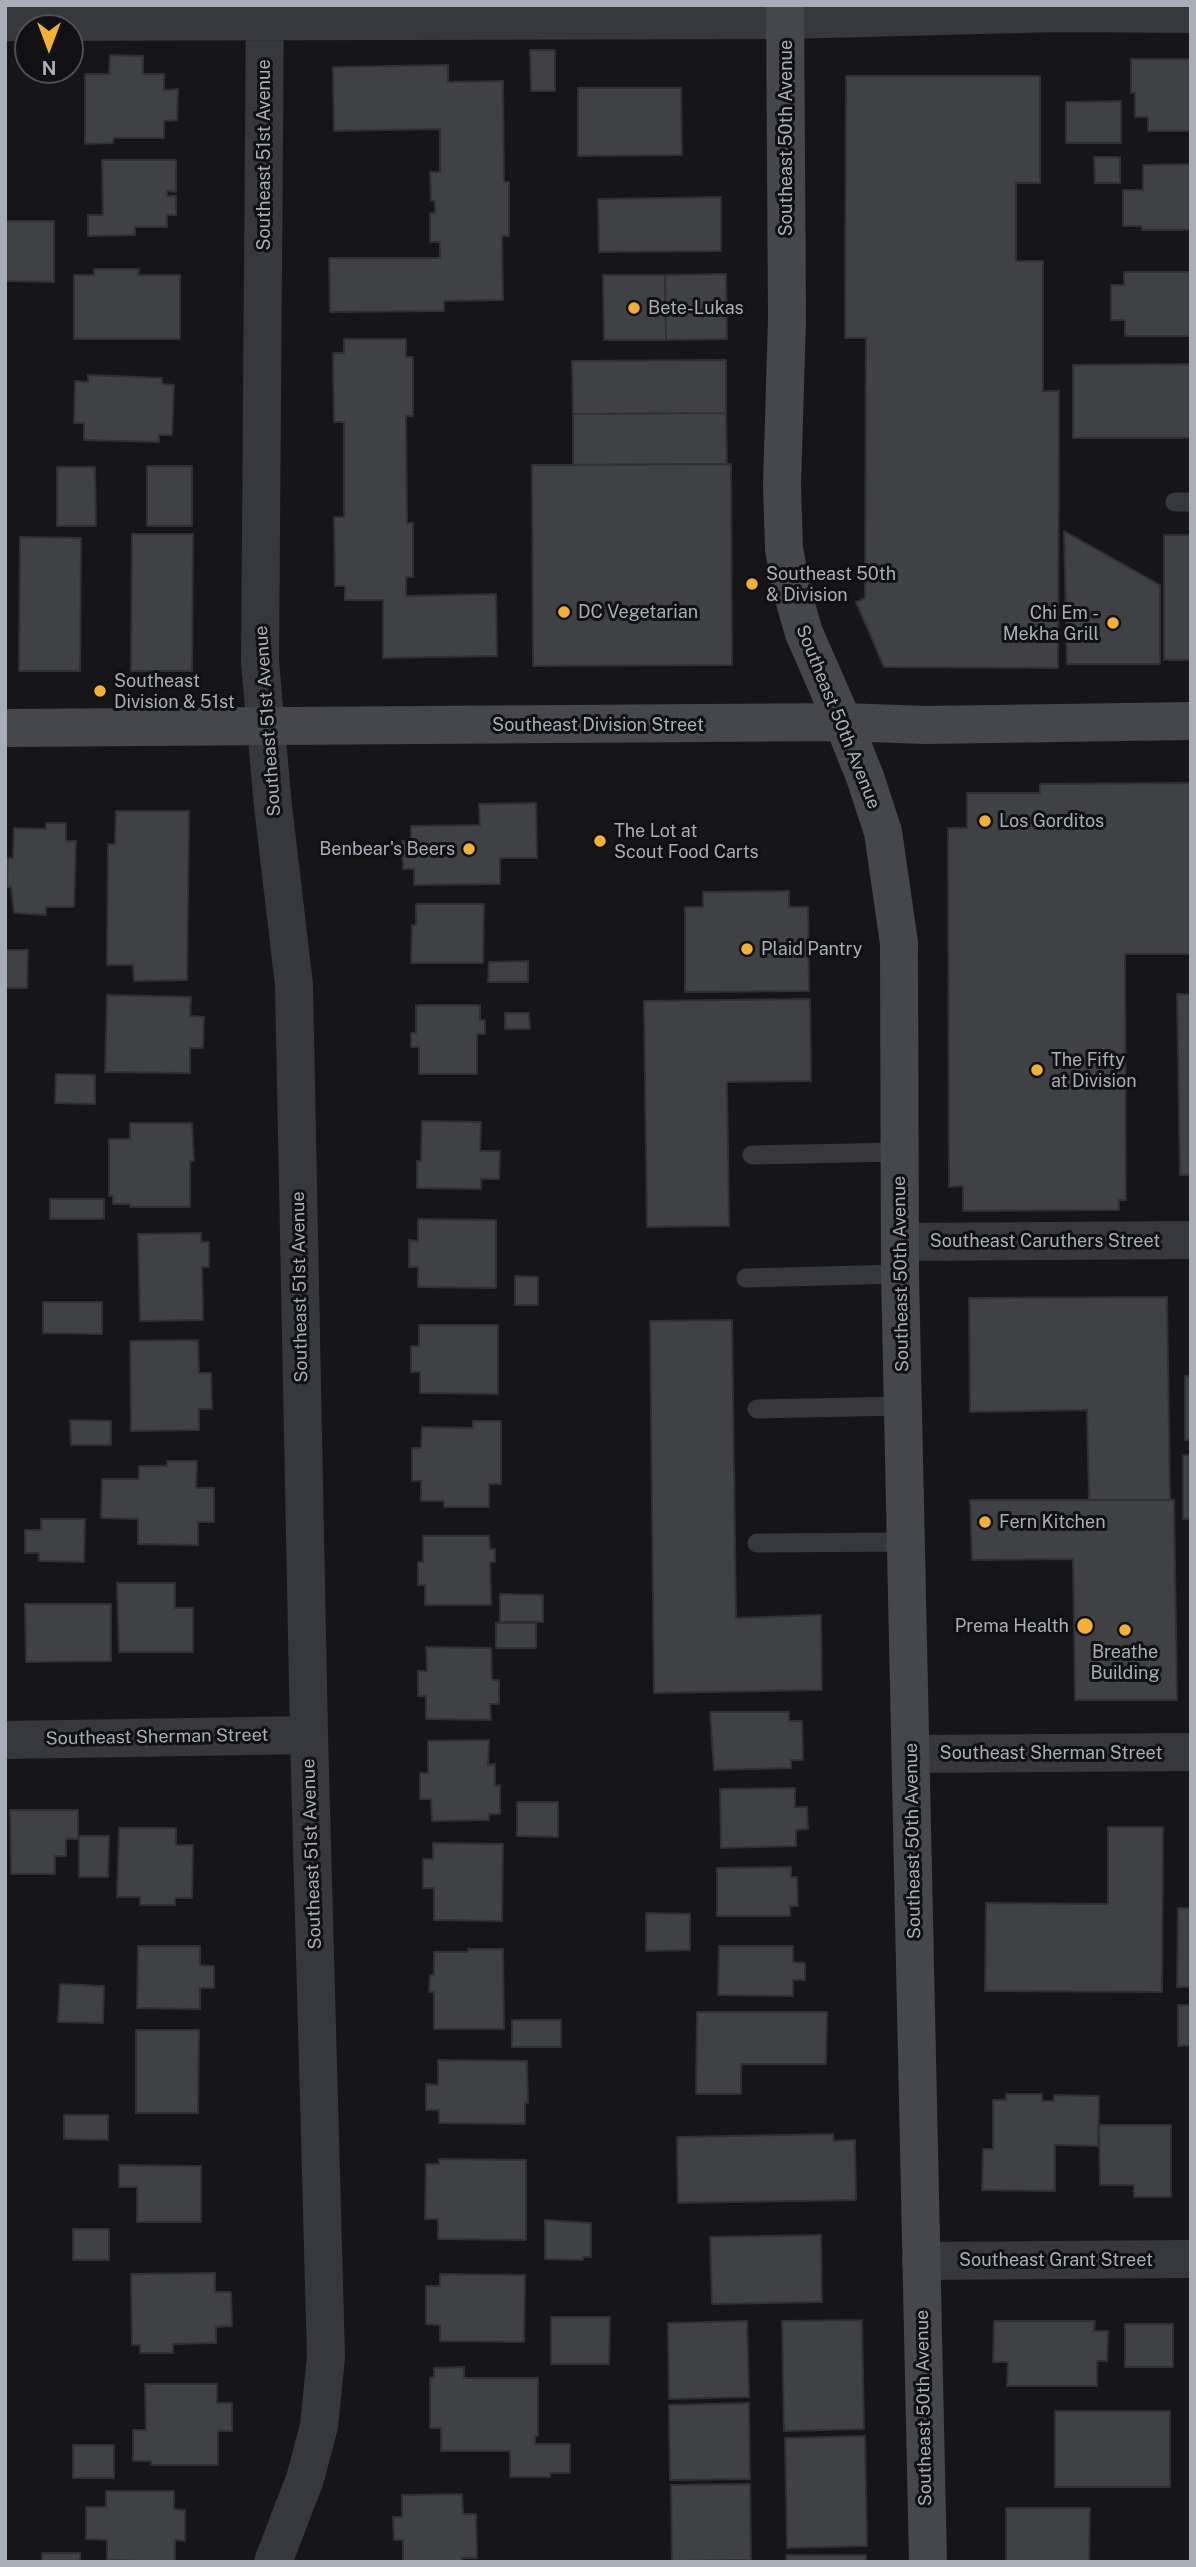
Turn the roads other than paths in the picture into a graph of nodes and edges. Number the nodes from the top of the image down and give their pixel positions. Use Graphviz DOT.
graph roads {
  1 [pos="265,13"];
  2 [pos="785,13"];
  3 [pos="1191,14"];
  4 [pos="5,22"];
  5 [pos="1191,721"];
  6 [pos="843,723"];
  7 [pos="266,726"];
  8 [pos="5,728"];
  9 [pos="899,1152"];
  10 [pos="752,1155"];
  11 [pos="1191,1240"];
  12 [pos="900,1258"];
  13 [pos="746,1278"];
  14 [pos="903,1406"];
  15 [pos="757,1409"];
  16 [pos="906,1542"];
  17 [pos="757,1543"];
  18 [pos="309,1735"];
  19 [pos="5,1740"];
  20 [pos="1191,1752"];
  21 [pos="911,1754"];
  22 [pos="1191,2259"];
  23 [pos="921,2261"];
  24 [pos="273,2562"];
  25 [pos="928,2562"];
  1 -- 2 [label="street"];
  1 -- 4 [label="street"];
  1 -- 7 [label="street, Southeast 51st Avenue"];
  2 -- 3 [label="street"];
  2 -- 6 [label="main road, Southeast 50th Avenue"];
  5 -- 6 [label="main road, Southeast Division Street"];
  6 -- 7 [label="main road, Southeast Division Street"];
  6 -- 9 [label="main road, Southeast 50th Avenue"];
  7 -- 8 [label="main road, Southeast Division Street"];
  7 -- 18 [label="street, Southeast 51st Avenue"];
  9 -- 10 [label="lane"];
  9 -- 12 [label="main road, Southeast 50th Avenue"];
  11 -- 12 [label="street, Southeast Caruthers Street"];
  12 -- 13 [label="lane"];
  12 -- 14 [label="main road, Southeast 50th Avenue"];
  14 -- 15 [label="lane"];
  14 -- 16 [label="main road, Southeast 50th Avenue"];
  16 -- 17 [label="lane"];
  16 -- 21 [label="main road, Southeast 50th Avenue"];
  18 -- 19 [label="street, Southeast Sherman Street"];
  18 -- 24 [label="street, Southeast 51st Avenue"];
  20 -- 21 [label="street, Southeast Sherman Street"];
  21 -- 23 [label="main road, Southeast 50th Avenue"];
  22 -- 23 [label="street, Southeast Grant Street"];
  23 -- 25 [label="main road, Southeast 50th Avenue"];
}
